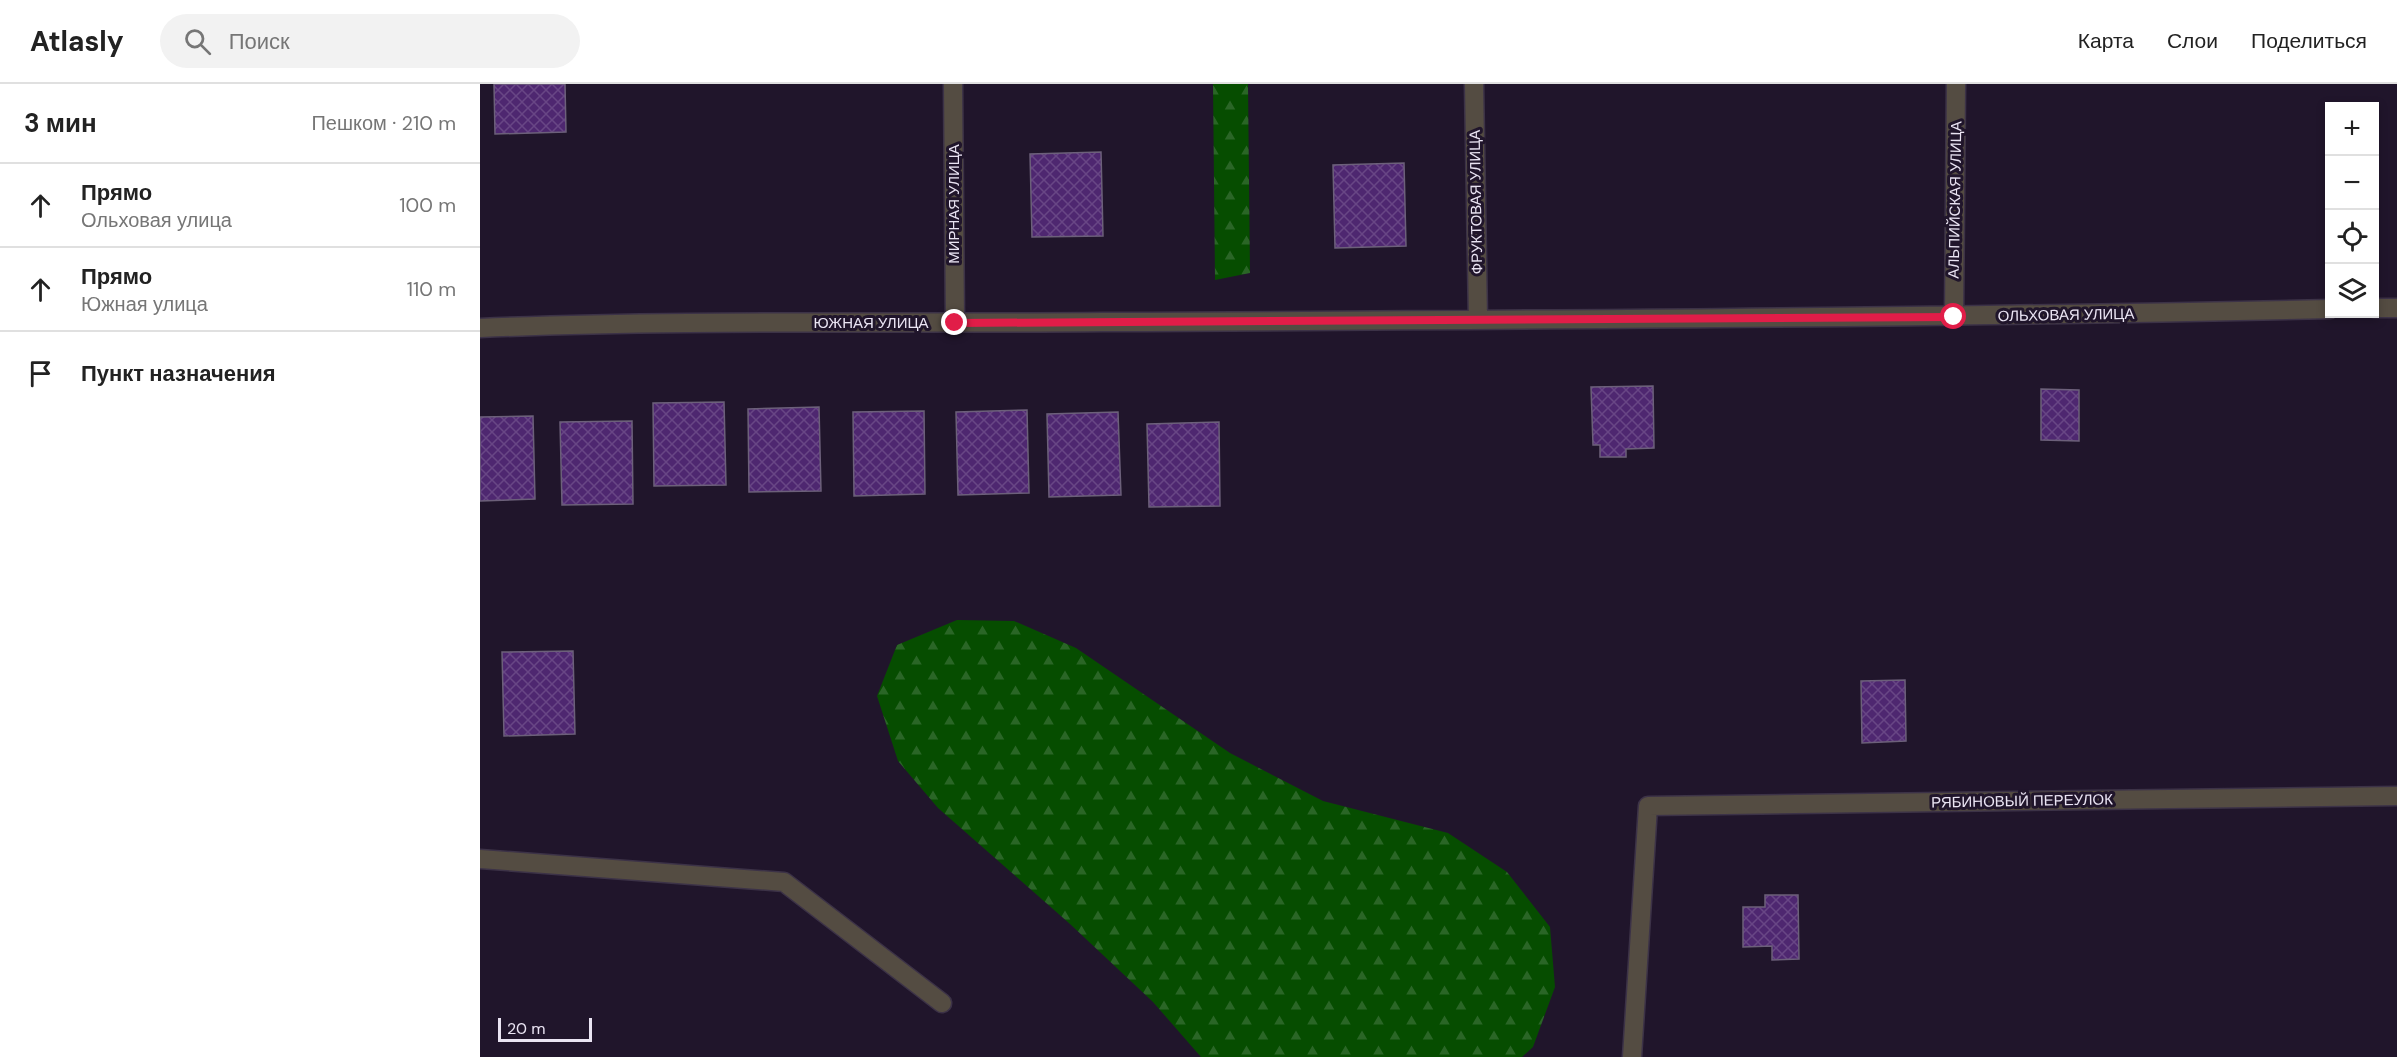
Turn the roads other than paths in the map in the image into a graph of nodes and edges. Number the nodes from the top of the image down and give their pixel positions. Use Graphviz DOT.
graph roads {
  1 [pos="953,84"];
  2 [pos="1474,84"];
  3 [pos="1956,84"];
  4 [pos="2379,308"];
  5 [pos="2397,308"];
  6 [pos="2325,309"];
  7 [pos="1954,317"];
  8 [pos="1478,320"];
  9 [pos="955,323"];
  10 [pos="480,328"];
  11 [pos="2397,796"];
  12 [pos="480,859"];
  13 [pos="942,1003"];
  14 [pos="1632,1057"];
  1 -- 9 [label="street, МИРНАЯ УЛИЦА"];
  2 -- 8 [label="street, ФРУКТОВАЯ УЛИЦА"];
  3 -- 7 [label="street, АЛЬПИЙСКАЯ УЛИЦА"];
  4 -- 5 [label="street"];
  6 -- 7 [label="street, ОЛЬХОВАЯ УЛИЦА"];
  7 -- 8 [label="street, ОЛЬХОВАЯ УЛИЦА"];
  8 -- 9 [label="street, ЮЖНАЯ УЛИЦА"];
  9 -- 10 [label="street, ЮЖНАЯ УЛИЦА"];
  11 -- 14 [label="street, РЯБИНОВЫЙ ПЕРЕУЛОК"];
  12 -- 13 [label="street"];
}
